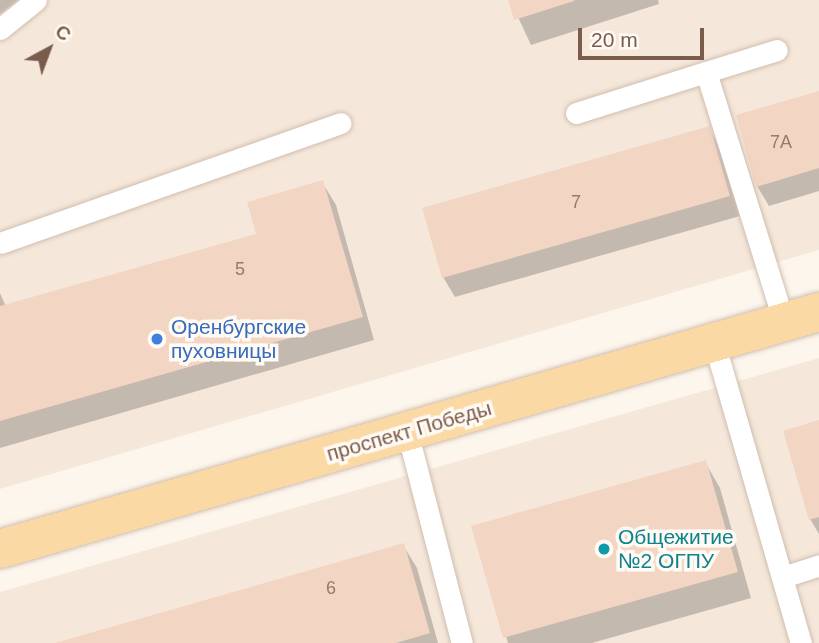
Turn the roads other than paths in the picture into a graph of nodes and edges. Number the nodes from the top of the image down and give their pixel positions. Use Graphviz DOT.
graph roads {
  1 [pos="36,0"];
  2 [pos="0,29"];
  3 [pos="777,50"];
  4 [pos="706,72"];
  5 [pos="576,113"];
  6 [pos="340,123"];
  7 [pos="0,243"];
  8 [pos="802,317"];
  9 [pos="714,342"];
  10 [pos="407,431"];
  11 [pos="0,549"];
  12 [pos="819,565"];
  13 [pos="783,577"];
  14 [pos="460,642"];
  15 [pos="801,643"];
  1 -- 2 [label="lane"];
  3 -- 4 [label="lane"];
  4 -- 5 [label="lane"];
  4 -- 8 [label="lane"];
  6 -- 7 [label="lane"];
  8 -- 9 [label="main road, проспект Победы"];
  9 -- 10 [label="main road, проспект Победы"];
  9 -- 13 [label="lane"];
  10 -- 11 [label="main road, проспект Победы"];
  10 -- 14 [label="lane"];
  12 -- 13 [label="lane"];
  13 -- 15 [label="lane"];
}
